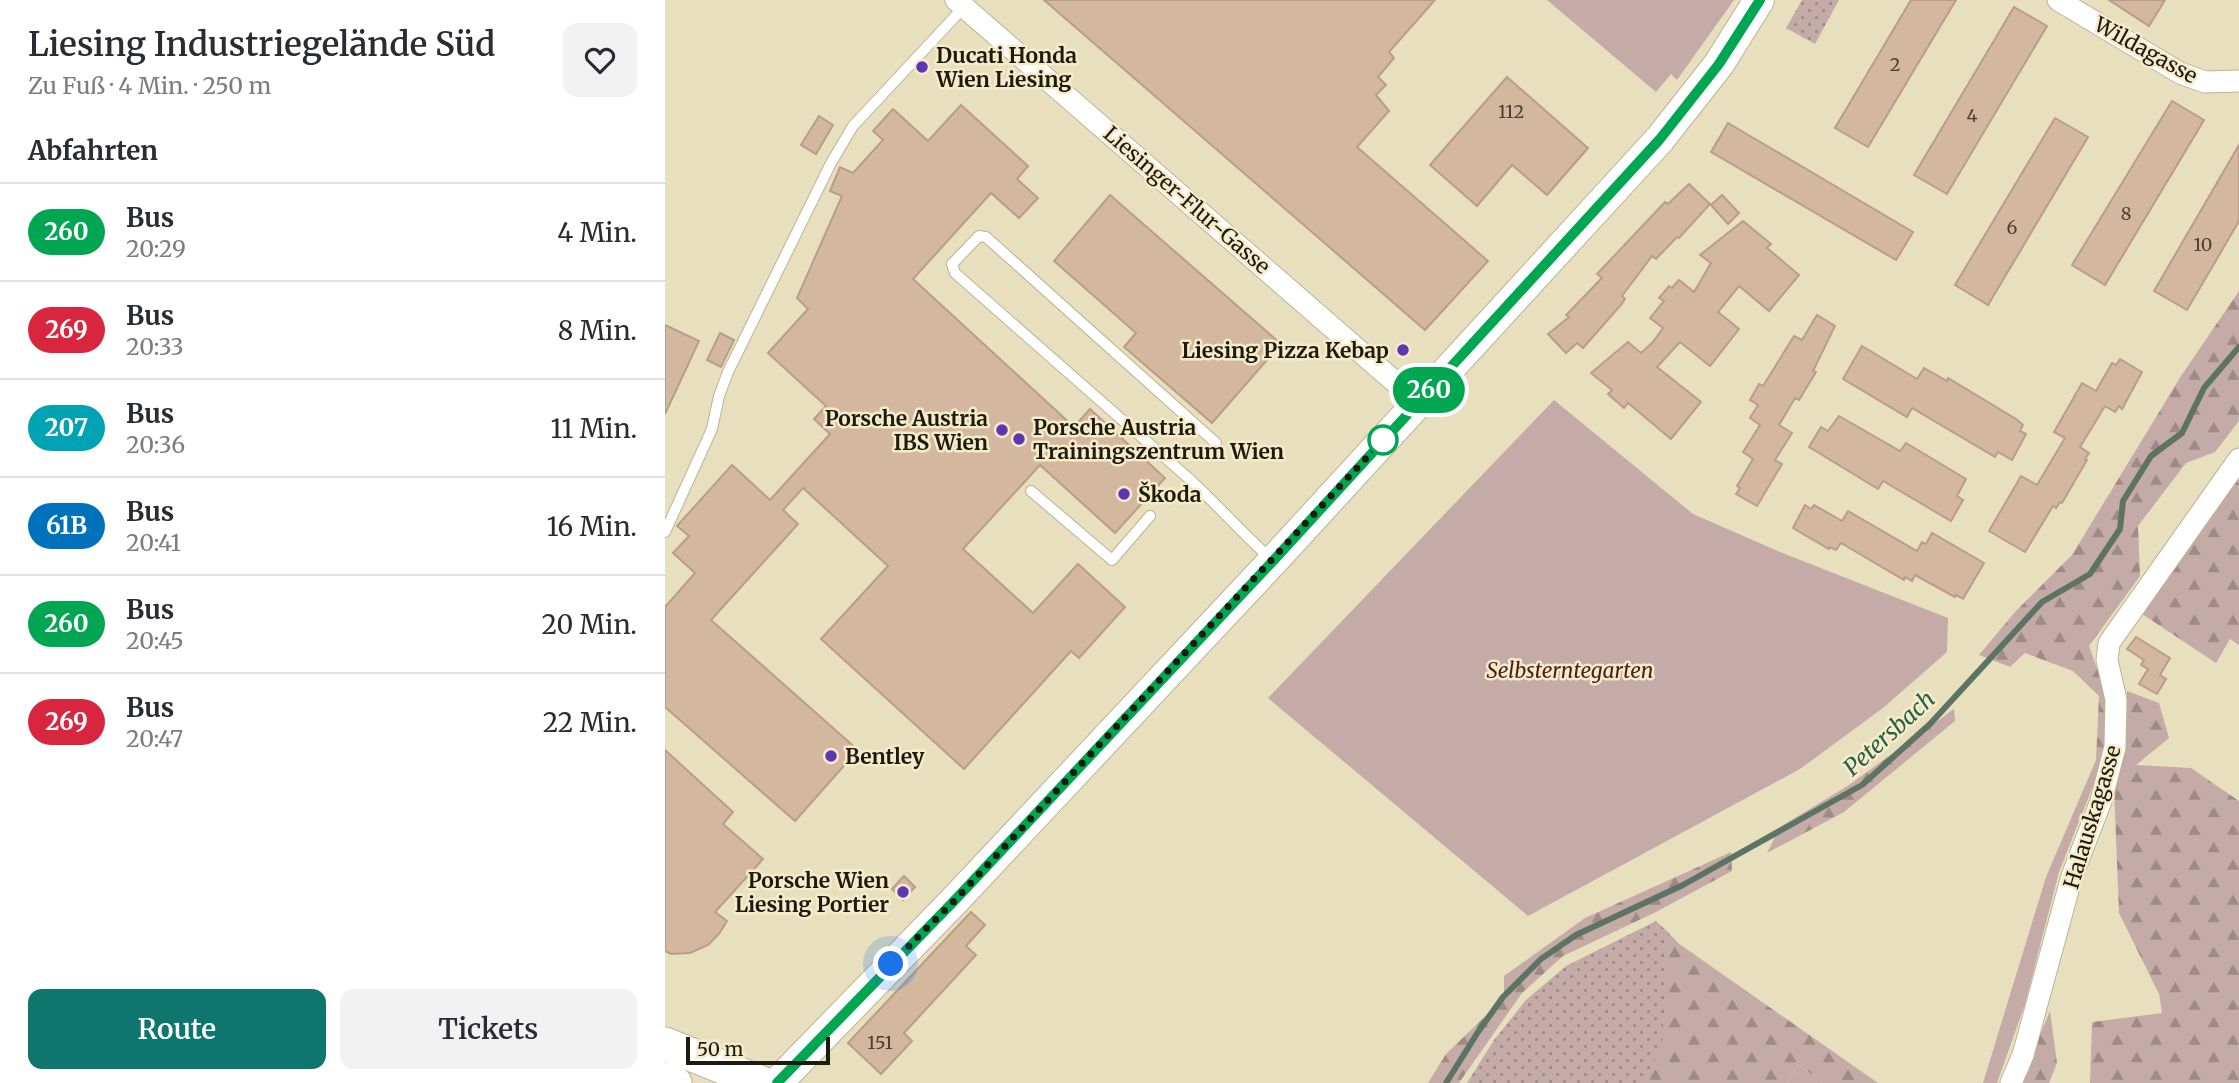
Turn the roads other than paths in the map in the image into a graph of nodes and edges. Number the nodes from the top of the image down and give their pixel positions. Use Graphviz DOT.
graph roads {
  1 [pos="1759,0"];
  2 [pos="2058,0"];
  3 [pos="960,3"];
  4 [pos="2239,81"];
  5 [pos="1418,401"];
  6 [pos="1216,443"];
  7 [pos="2239,459"];
  8 [pos="1031,491"];
  9 [pos="1150,516"];
  10 [pos="665,532"];
  11 [pos="1273,561"];
  12 [pos="665,1044"];
  13 [pos="665,1079"];
  14 [pos="675,1083"];
  15 [pos="762,1083"];
  16 [pos="777,1083"];
  17 [pos="2011,1083"];
  1 -- 5 [label="main road"];
  2 -- 4 [label="street, Wildagasse"];
  3 -- 5 [label="street, Liesinger-Flur-Gasse"];
  3 -- 10 [label="lane"];
  5 -- 11 [label="main road"];
  6 -- 11 [label="lane"];
  7 -- 17 [label="street, Halauskagasse"];
  8 -- 9 [label="lane"];
  11 -- 16 [label="main road"];
  12 -- 15 [label="main road"];
  13 -- 14 [label="main road"];
}
